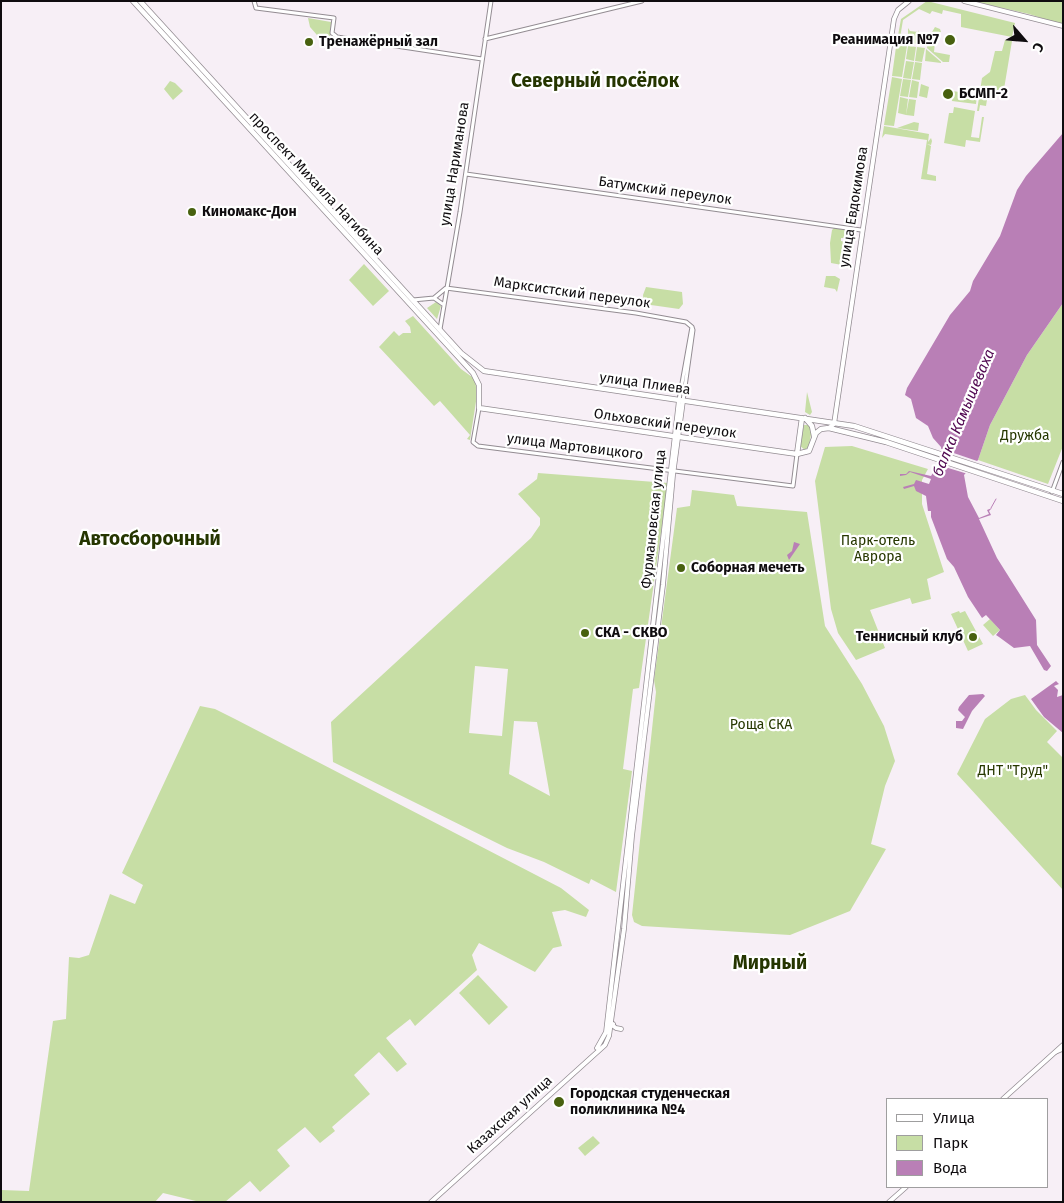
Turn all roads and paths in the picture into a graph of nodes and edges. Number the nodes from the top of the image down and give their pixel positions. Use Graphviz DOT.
graph roads {
  1 [pos="132,1"];
  2 [pos="140,1"];
  3 [pos="254,1"];
  4 [pos="491,1"];
  5 [pos="642,1"];
  6 [pos="909,1"];
  7 [pos="964,1"];
  8 [pos="1063,26"];
  9 [pos="485,39"];
  10 [pos="482,59"];
  11 [pos="466,174"];
  12 [pos="861,230"];
  13 [pos="446,288"];
  14 [pos="434,298"];
  15 [pos="413,300"];
  16 [pos="424,300"];
  17 [pos="444,305"];
  18 [pos="419,311"];
  19 [pos="442,315"];
  20 [pos="431,320"];
  21 [pos="692,328"];
  22 [pos="439,330"];
  23 [pos="484,371"];
  24 [pos="681,400"];
  25 [pos="479,408"];
  26 [pos="803,418"];
  27 [pos="833,427"];
  28 [pos="814,436"];
  29 [pos="676,437"];
  30 [pos="797,454"];
  31 [pos="1063,462"];
  32 [pos="672,469"];
  33 [pos="1052,490"];
  34 [pos="1063,494"];
  35 [pos="1050,496"];
  36 [pos="1063,501"];
  37 [pos="630,836"];
  38 [pos="620,900"];
  39 [pos="628,901"];
  40 [pos="613,961"];
  41 [pos="620,962"];
  42 [pos="612,1024"];
  43 [pos="621,1029"];
  44 [pos="1063,1045"];
  45 [pos="1063,1049"];
  46 [pos="1053,1053"];
  47 [pos="591,1056"];
  48 [pos="1004,1098"];
  49 [pos="905,1188"];
  50 [pos="431,1202"];
  51 [pos="889,1202"];
  1 -- 18 [label="main road, проспект Михаила Нагибина"];
  2 -- 15 [label="main road, проспект Михаила Нагибина"];
  3 -- 10 [label="street"];
  4 -- 9 [label="street, улица Нариманова"];
  5 -- 9 [label="street"];
  6 -- 12 [label="main road, улица Евдокимова"];
  7 -- 8 [label="main road"];
  9 -- 10 [label="street, улица Нариманова"];
  10 -- 11 [label="street, улица Нариманова"];
  11 -- 12 [label="street, Батумский переулок"];
  11 -- 13 [label="street, улица Нариманова"];
  12 -- 27 [label="main road, улица Евдокимова"];
  13 -- 14 [label="street"];
  13 -- 17 [label="street, улица Нариманова"];
  13 -- 21 [label="street, Марксистский переулок"];
  14 -- 16 [label="street"];
  14 -- 17 [label="street"];
  15 -- 16 [label="street"];
  15 -- 18 [label="main road, проспект Михаила Нагибина"];
  16 -- 18 [label="street"];
  17 -- 19 [label="street, улица Нариманова"];
  18 -- 20 [label="main road, проспект Михаила Нагибина"];
  18 -- 20 [label="street"];
  18 -- 25 [label="main road, проспект Михаила Нагибина"];
  19 -- 20 [label="street"];
  19 -- 22 [label="street, улица Нариманова"];
  20 -- 22 [label="main road, проспект Михаила Нагибина"];
  21 -- 24 [label="street, Фурмановская улица"];
  22 -- 23 [label="main road, проспект Михаила Нагибина"];
  23 -- 24 [label="main road, улица Плиева"];
  24 -- 26 [label="main road, улица Плиева"];
  24 -- 29 [label="main road, Фурмановская улица"];
  25 -- 29 [label="main road, Ольховский переулок"];
  25 -- 32 [label="street, улица Мартовицкого"];
  26 -- 27 [label="main road, улица Плиева"];
  26 -- 28 [label="main road"];
  26 -- 30 [label="main road"];
  27 -- 28 [label="main road"];
  27 -- 33 [label="main road"];
  27 -- 35 [label="main road"];
  28 -- 30 [label="main road"];
  29 -- 30 [label="main road, Ольховский переулок"];
  29 -- 32 [label="main road, Фурмановская улица"];
  30 -- 32 [label="street, улица Мартовицкого"];
  31 -- 33 [label="street"];
  32 -- 37 [label="main road, Фурмановская улица"];
  33 -- 34 [label="main road"];
  33 -- 35 [label="street"];
  35 -- 36 [label="main road"];
  37 -- 38 [label="main road"];
  37 -- 39 [label="main road"];
  38 -- 39 [label="main road"];
  38 -- 40 [label="main road"];
  39 -- 41 [label="main road"];
  40 -- 41 [label="main road"];
  40 -- 47 [label="main road"];
  41 -- 42 [label="main road"];
  42 -- 43 [label="main road"];
  42 -- 47 [label="main road, Казахская улица"];
  44 -- 46 [label="main road"];
  45 -- 46 [label="street"];
  46 -- 48 [label="main road"];
  47 -- 50 [label="main road, Казахская улица"];
  49 -- 51 [label="main road"];
}
